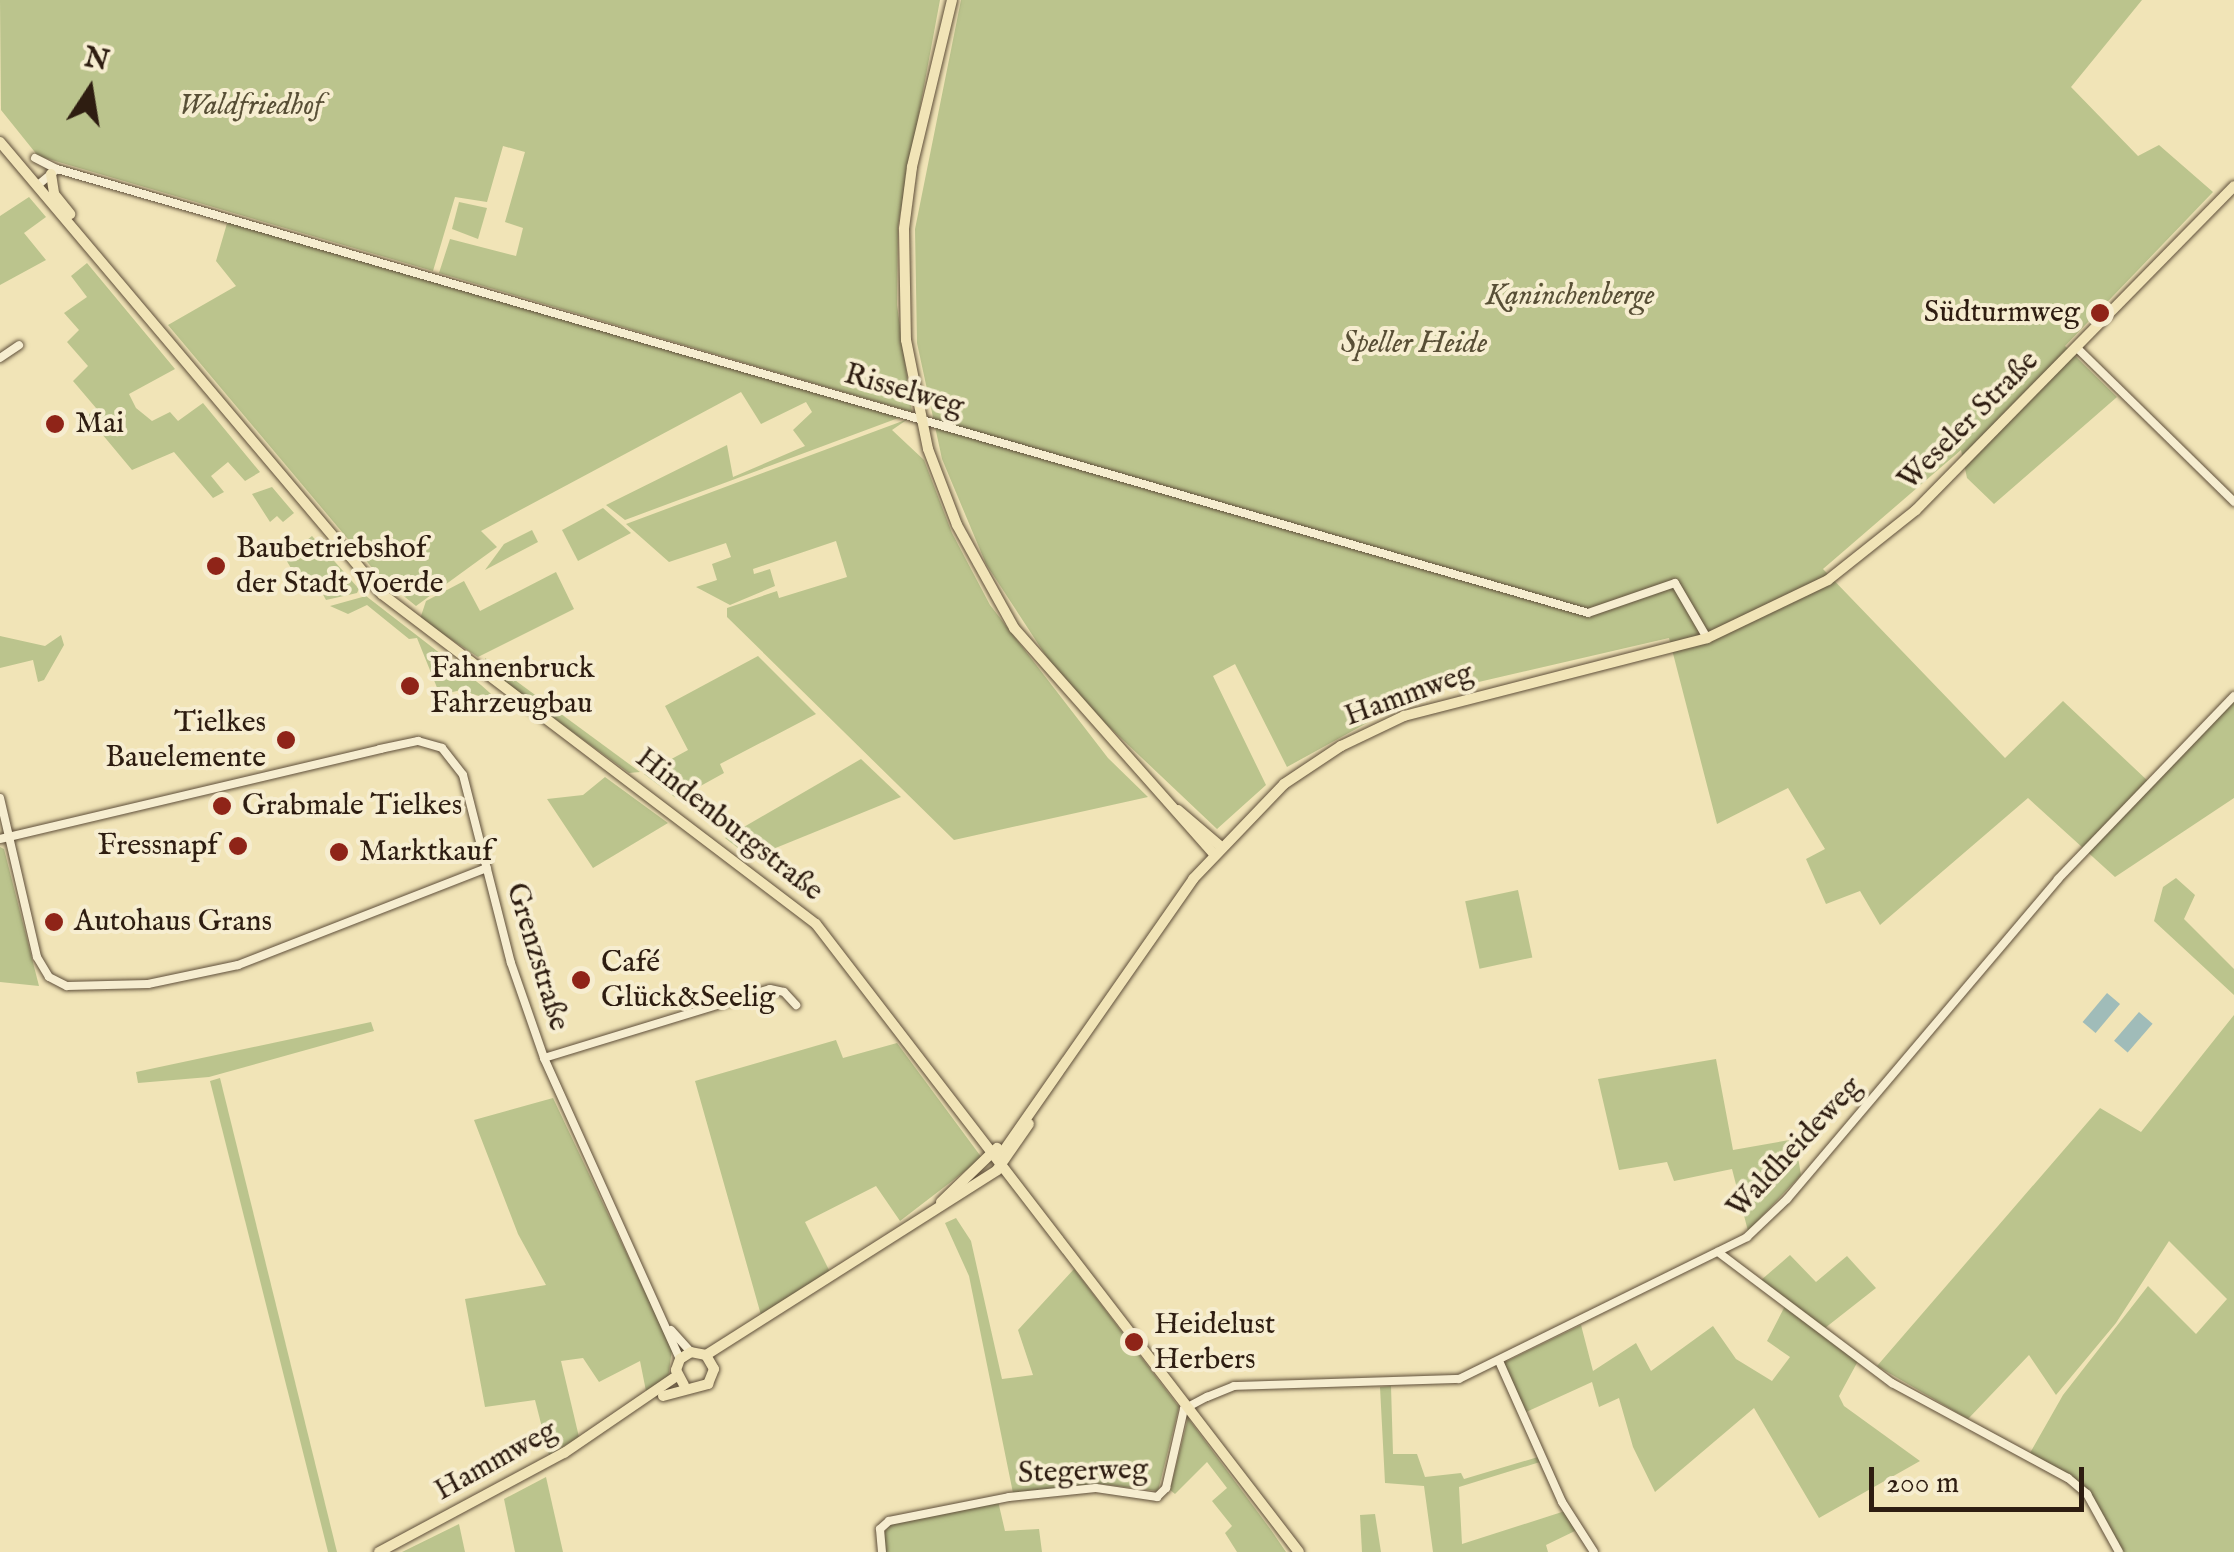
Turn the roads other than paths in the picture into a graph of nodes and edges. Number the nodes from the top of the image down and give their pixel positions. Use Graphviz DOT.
graph roads {
  1 [pos="952,0"];
  2 [pos="0,142"];
  3 [pos="34,158"];
  4 [pos="54,172"];
  5 [pos="37,186"];
  6 [pos="2234,186"];
  7 [pos="94,253"];
  8 [pos="20,345"];
  9 [pos="2076,348"];
  10 [pos="0,358"];
  11 [pos="921,416"];
  12 [pos="2234,502"];
  13 [pos="1704,638"];
  14 [pos="2234,696"];
  15 [pos="0,798"];
  16 [pos="4,838"];
  17 [pos="1216,849"];
  18 [pos="487,868"];
  19 [pos="796,1006"];
  20 [pos="544,1058"];
  21 [pos="1049,1088"];
  22 [pos="998,1154"];
  23 [pos="1718,1252"];
  24 [pos="663,1318"];
  25 [pos="692,1352"];
  26 [pos="680,1359"];
  27 [pos="710,1360"];
  28 [pos="1499,1360"];
  29 [pos="680,1381"];
  30 [pos="1191,1404"];
  31 [pos="379,1552"];
  32 [pos="882,1552"];
  33 [pos="1299,1552"];
  34 [pos="1594,1552"];
  35 [pos="2120,1552"];
  1 -- 11 [label="main road"];
  2 -- 5 [label="main road, Hindenburgstraße"];
  3 -- 4 [label="street, Risselweg"];
  4 -- 5 [label="street"];
  4 -- 7 [label="main road, Hindenburgstraße"];
  4 -- 11 [label="street, Risselweg"];
  5 -- 7 [label="main road, Hindenburgstraße"];
  6 -- 9 [label="main road, Weseler Straße"];
  7 -- 22 [label="main road, Hindenburgstraße"];
  8 -- 10 [label="street"];
  9 -- 12 [label="street"];
  9 -- 13 [label="main road, Weseler Straße"];
  11 -- 13 [label="street, Risselweg"];
  11 -- 17 [label="main road"];
  13 -- 17 [label="main road, Hammweg"];
  14 -- 23 [label="street, Waldheideweg"];
  15 -- 16 [label="street"];
  16 -- 18 [label="street, Grenzstraße"];
  16 -- 18 [label="street"];
  17 -- 21 [label="main road, Hammweg"];
  18 -- 20 [label="street, Grenzstraße"];
  19 -- 20 [label="street"];
  20 -- 24 [label="street, Grenzstraße"];
  21 -- 22 [label="main road, Hammweg"];
  21 -- 22 [label="main road, Hammweg"];
  22 -- 27 [label="main road, Hammweg"];
  22 -- 30 [label="main road, Hindenburgstraße"];
  23 -- 28 [label="street, Waldheideweg"];
  23 -- 35 [label="street"];
  24 -- 25 [label="street, Grenzstraße"];
  24 -- 26 [label="street, Grenzstraße"];
  25 -- 26 [label="main road"];
  25 -- 27 [label="main road"];
  26 -- 29 [label="main road"];
  27 -- 29 [label="main road, Hammweg"];
  28 -- 30 [label="street, Waldheideweg"];
  28 -- 34 [label="street"];
  29 -- 31 [label="main road, Hammweg"];
  30 -- 32 [label="street, Stegerweg"];
  30 -- 33 [label="main road, Hindenburgstraße"];
}
